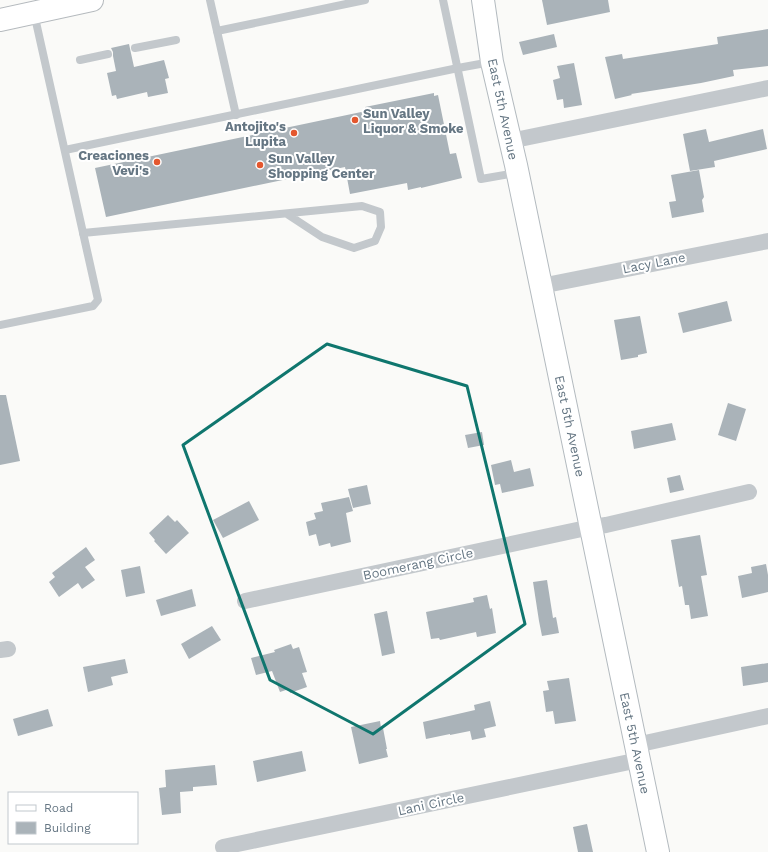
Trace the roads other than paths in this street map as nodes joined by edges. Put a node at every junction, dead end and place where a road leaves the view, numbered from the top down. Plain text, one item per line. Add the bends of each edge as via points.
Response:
1 (89, 0) edge
2 (210, 0) edge
3 (321, 0) edge
4 (365, 0) edge
5 (443, 0) edge
6 (483, 0) edge
7 (40, 9) junction
8 (323, 9) junction
9 (0, 20) edge
10 (217, 31) junction
11 (176, 40) dead end
12 (135, 48) dead end
13 (108, 54) dead end
14 (80, 60) dead end
15 (492, 62) junction
16 (458, 68) junction
17 (768, 88) edge
18 (236, 115) junction
19 (510, 142) junction
20 (64, 150) junction
21 (517, 173) junction
22 (287, 214) junction
23 (83, 233) junction
24 (768, 241) edge
25 (540, 286) junction
26 (0, 325) edge
27 (749, 492) dead end
28 (591, 527) junction
29 (245, 601) dead end
30 (768, 716) edge
31 (637, 753) junction
32 (223, 847) dead end
33 (658, 852) edge

1 - 7 street
2 - 10 lane
3 - 8 lane
4 - 8 lane
5 - 16 lane
6 - 15 street, East 5th Avenue
7 - 9 street
7 - 20 lane
8 - 10 lane
10 - 18 lane
11 - 12 lane
13 - 14 lane
15 - 16 lane
15 - 19 street, East 5th Avenue
16 - 18 lane
16 - 21 lane via 481,179
17 - 19 street
18 - 20 lane
19 - 21 street, East 5th Avenue
20 - 23 lane
21 - 25 street, East 5th Avenue
22 - 22 lane via 362,206 380,212 381,227 375,241 354,248 322,237
22 - 23 lane
23 - 26 lane via 98,300 93,306
24 - 25 street, Lacy Lane
25 - 28 street, East 5th Avenue
27 - 28 street, Boomerang Circle
28 - 29 street, Boomerang Circle
28 - 31 street, East 5th Avenue
30 - 31 street, Lani Circle
31 - 32 street, Lani Circle
31 - 33 street, East 5th Avenue

